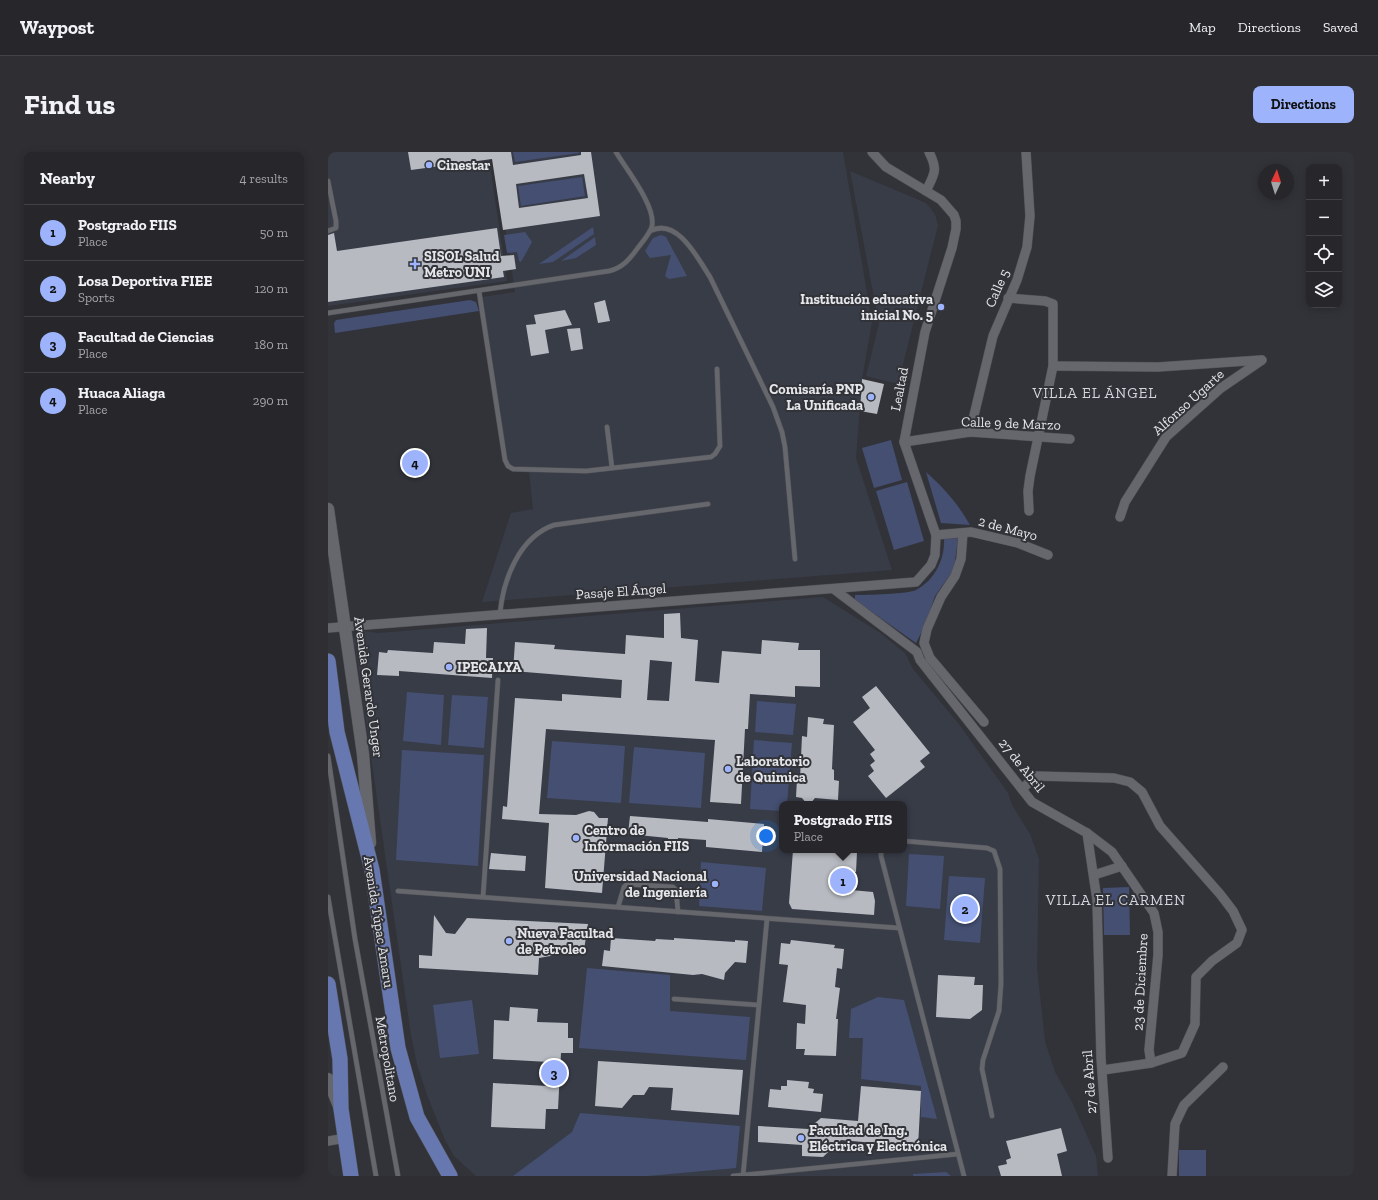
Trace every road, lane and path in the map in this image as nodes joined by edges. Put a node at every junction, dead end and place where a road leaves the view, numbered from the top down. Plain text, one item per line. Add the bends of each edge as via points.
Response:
1 (616, 152) edge
2 (872, 152) edge
3 (929, 152) edge
4 (1026, 152) edge
5 (328, 182) edge
6 (926, 191) junction
7 (650, 230) junction
8 (328, 231) edge
9 (479, 291) junction
10 (1008, 298) junction
11 (328, 313) edge
12 (1053, 366) junction
13 (717, 369) dead end
14 (607, 427) dead end
15 (970, 432) junction
16 (1039, 437) junction
17 (1070, 439) dead end
18 (904, 442) junction
19 (612, 468) junction
20 (708, 504) dead end
21 (328, 509) edge
22 (1029, 511) dead end
23 (1120, 517) dead end
24 (963, 533) junction
25 (936, 535) junction
26 (1048, 556) dead end
27 (795, 559) dead end
28 (916, 582) joint
29 (835, 590) junction
30 (500, 614) junction
31 (346, 626) junction
32 (328, 628) edge
33 (328, 662) edge
34 (498, 680) dead end
35 (984, 722) dead end
36 (328, 756) edge
37 (1022, 789) junction
38 (1087, 833) junction
39 (907, 841) edge
40 (881, 853) edge
41 (1122, 866) junction
42 (372, 870) junction
43 (1094, 875) junction
44 (398, 892) dead end
45 (483, 897) junction
46 (328, 898) edge
47 (618, 907) junction
48 (678, 912) junction
49 (767, 919) junction
50 (899, 928) junction
51 (328, 984) edge
52 (674, 999) dead end
53 (758, 1005) junction
54 (1150, 1063) junction
55 (1223, 1066) dead end
56 (1103, 1070) junction
57 (328, 1079) edge
58 (342, 1111) junction
59 (992, 1116) dead end
60 (346, 1138) junction
61 (328, 1141) edge
62 (958, 1154) junction
63 (1108, 1158) dead end
64 (351, 1176) edge
65 (376, 1176) edge
66 (398, 1176) edge
67 (450, 1176) edge
68 (733, 1176) edge
69 (743, 1176) edge
70 (964, 1176) edge
71 (1172, 1176) edge

1 - 7 lane via 648,205 652,219
2 - 6 street, Lealtad via 886,167
3 - 6 street via 935,164 935,173
4 - 10 street, Calle 5 via 1029,236 1021,269
5 - 8 lane via 336,221 336,228
6 - 18 street, Lealtad via 941,200 954,215 956,229 925,332
7 - 9 lane via 626,263 614,270
7 - 27 lane via 662,226 672,229 699,260 710,277 773,407 785,447
9 - 11 lane
9 - 19 lane via 508,466 519,470 586,471
10 - 12 street via 1053,304
10 - 15 street, Calle 5 via 993,336
12 - 16 street
12 - 23 street, Alfonso Ugarte via 1158,367 1262,360 1221,388 1166,437 1125,502
13 - 19 lane via 720,442 715,454
14 - 19 lane
15 - 16 street, Calle 9 de Marzo
15 - 18 street, Calle 9 de Marzo
16 - 17 street, Calle 9 de Marzo
16 - 22 street via 1030,476
18 - 25 street, Lealtad
20 - 30 lane via 554,525 540,531 524,547 513,568 504,591
21 - 31 street, Avenida Gerardo Unger
24 - 25 street, 2 de Mayo
24 - 26 street, 2 de Mayo via 971,532 1018,543
24 - 35 street via 962,559 955,576 940,597 924,643 930,658
25 - 28 street, Lealtad via 935,555 931,565
28 - 29 street, Pasaje El Ángel
29 - 30 street, Pasaje El Ángel
29 - 37 street, 27 de Abril via 916,652
30 - 31 street, Pasaje El Ángel
31 - 32 street, Pasaje El Ángel
31 - 42 street, Avenida Gerardo Unger via 363,754
33 - 42 main road, Avenida Túpac Amaru via 337,732
34 - 45 lane
36 - 66 lane, Metropolitano via 355,939
37 - 38 street, 27 de Abril via 1038,806
37 - 54 street via 1036,776 1114,778 1130,782 1142,792 1160,826 1199,868 1233,911 1242,930 1237,943 1196,977 1195,1024 1182,1053
38 - 41 street, 23 de Diciembre via 1112,852
38 - 43 street, 27 de Abril
39 - 59 lane via 987,848 994,851 997,857 1000,869 1001,984 999,1011 982,1069
40 - 50 lane
41 - 43 street
41 - 54 street, 23 de Diciembre via 1154,912 1158,932
42 - 67 main road, Avenida Túpac Amaru via 398,1048 417,1117
43 - 56 street, 27 de Abril via 1098,900 1100,1058
44 - 45 lane
45 - 47 lane
46 - 65 lane
47 - 48 lane
47 - 48 lane via 627,884 673,887 676,890
48 - 49 lane
49 - 50 lane
49 - 53 lane
50 - 62 lane
51 - 58 main road via 340,1059
52 - 53 lane
53 - 69 lane
54 - 56 street
55 - 71 street via 1184,1105 1175,1124
56 - 63 street, 27 de Abril via 1102,1095
57 - 58 street
58 - 60 main road
60 - 61 street
60 - 64 main road
62 - 69 lane
62 - 70 lane
68 - 69 lane

